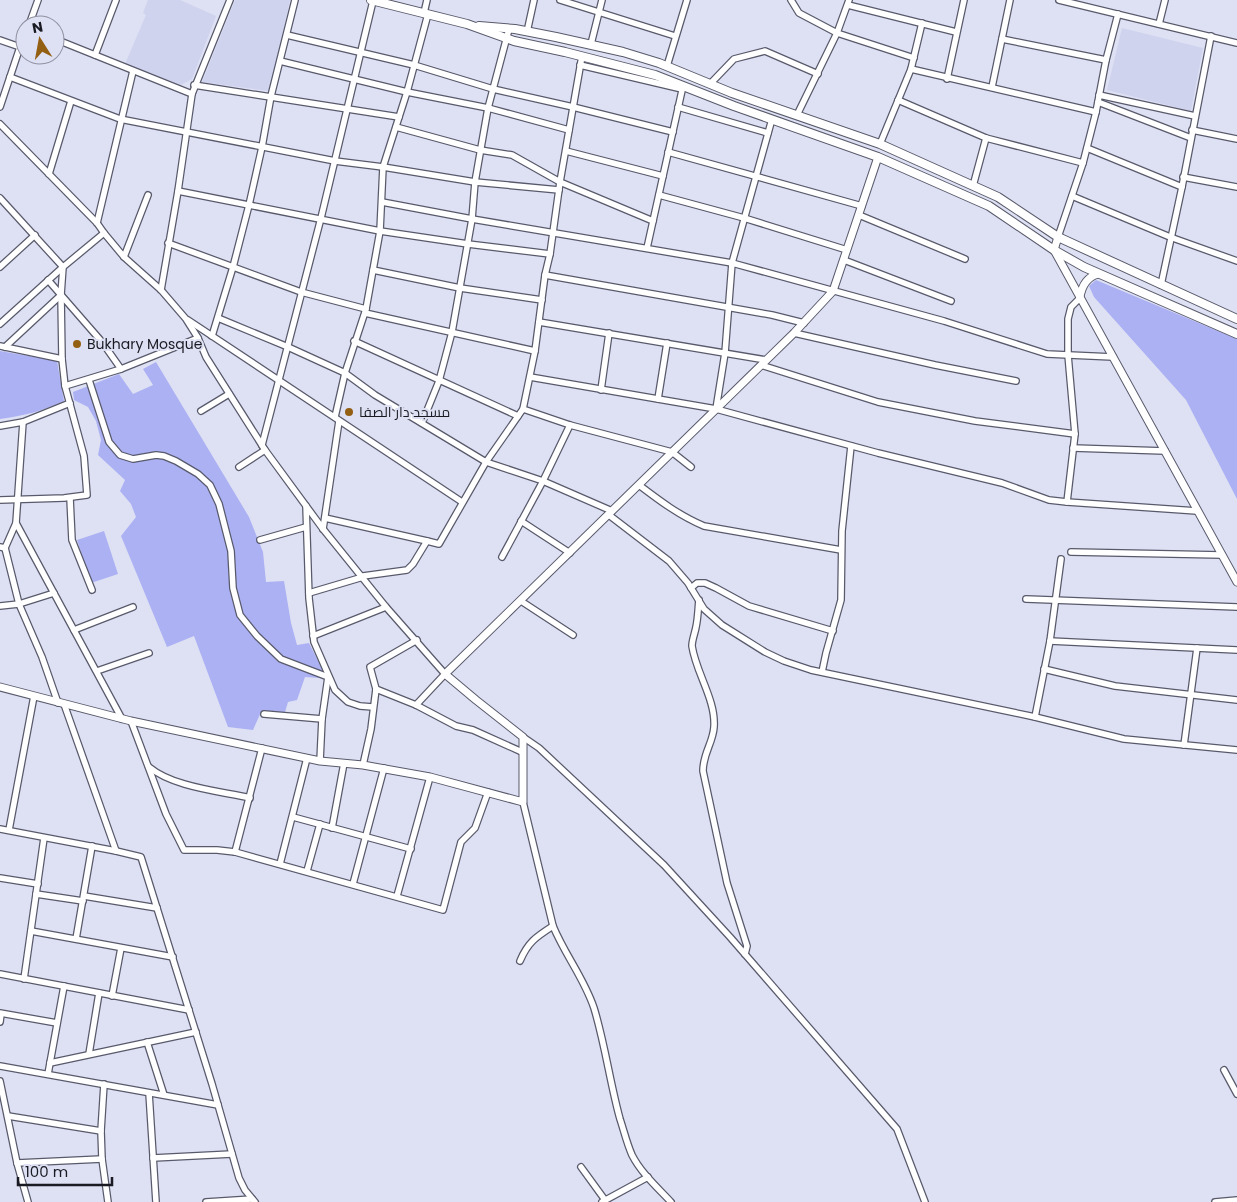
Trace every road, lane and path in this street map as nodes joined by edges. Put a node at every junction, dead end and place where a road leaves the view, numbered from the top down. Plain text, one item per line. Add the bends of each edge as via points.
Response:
1 (38, 0) edge
2 (116, 0) edge
3 (230, 0) edge
4 (295, 0) edge
5 (373, 0) edge
6 (427, 0) edge
7 (534, 0) edge
8 (560, 0) edge
9 (602, 0) edge
10 (791, 0) edge
11 (964, 0) edge
12 (1010, 0) edge
13 (1059, 0) edge
14 (1165, 0) edge
15 (685, 1) edge
16 (1067, 1) edge
17 (848, 3) edge
18 (599, 12) junction
19 (426, 14) junction
20 (1118, 14) junction
21 (33, 15) edge
22 (467, 24) junction
23 (922, 24) junction
24 (1159, 24) junction
25 (509, 29) junction
26 (527, 32) junction
27 (956, 32) junction
28 (837, 33) junction
29 (287, 35) junction
30 (675, 36) junction
31 (1211, 36) junction
32 (507, 39) junction
33 (1002, 39) junction
34 (0, 40) edge
35 (1237, 41) edge
36 (65, 43) edge
37 (591, 44) junction
38 (15, 45) edge
39 (361, 53) junction
40 (95, 55) junction
41 (582, 56) junction
42 (914, 58) junction
43 (1106, 60) junction
44 (280, 61) junction
45 (15, 62) edge
46 (414, 65) junction
47 (580, 66) junction
48 (667, 66) junction
49 (911, 69) junction
50 (133, 71) junction
51 (818, 74) junction
52 (10, 77) junction
53 (947, 79) junction
54 (353, 80) junction
55 (710, 84) junction
56 (194, 85) junction
57 (683, 87) junction
58 (992, 87) junction
59 (493, 89) junction
60 (407, 92) junction
61 (192, 94) junction
62 (1100, 95) junction
63 (271, 96) junction
64 (898, 100) junction
65 (71, 101) junction
66 (1098, 102) junction
67 (574, 106) junction
68 (0, 107) edge
69 (678, 107) junction
70 (488, 108) junction
71 (346, 109) junction
72 (1096, 112) junction
73 (797, 115) junction
74 (1195, 116) junction
75 (399, 117) junction
76 (120, 119) junction
77 (772, 119) junction
78 (809, 119) junction
79 (0, 124) edge
80 (396, 127) junction
81 (569, 130) junction
82 (805, 130) junction
83 (1192, 130) junction
84 (186, 132) junction
85 (673, 132) junction
86 (768, 133) junction
87 (986, 138) junction
88 (1191, 138) junction
89 (1237, 139) edge
90 (880, 144) junction
91 (262, 147) junction
92 (1087, 148) junction
93 (480, 150) junction
94 (566, 151) junction
95 (668, 152) junction
96 (878, 157) junction
97 (335, 161) junction
98 (1082, 164) junction
99 (383, 167) junction
100 (49, 174) junction
101 (663, 176) junction
102 (756, 176) junction
103 (1184, 177) junction
104 (475, 182) junction
105 (560, 182) junction
106 (973, 186) junction
107 (1182, 187) junction
108 (1237, 188) edge
109 (559, 190) junction
110 (178, 191) junction
111 (148, 195) dead end
112 (659, 195) junction
113 (1072, 196) junction
114 (0, 198) edge
115 (382, 202) junction
116 (250, 205) junction
117 (862, 206) junction
118 (859, 215) junction
119 (321, 218) junction
120 (744, 218) junction
121 (472, 219) junction
122 (653, 221) junction
123 (97, 223) junction
124 (380, 231) junction
125 (553, 232) junction
126 (104, 233) junction
127 (35, 235) junction
128 (1170, 236) junction
129 (1058, 238) junction
130 (168, 243) junction
131 (468, 244) junction
132 (647, 248) junction
133 (847, 250) junction
134 (1054, 250) junction
135 (550, 254) junction
136 (124, 257) junction
137 (965, 259) dead end
138 (844, 260) junction
139 (1237, 261) edge
140 (1, 262) edge
141 (732, 263) junction
142 (63, 267) junction
143 (233, 267) junction
144 (373, 270) junction
145 (1098, 274) junction
146 (545, 275) junction
147 (48, 280) junction
148 (1161, 284) junction
149 (460, 288) junction
150 (161, 290) junction
151 (833, 291) junction
152 (302, 292) junction
153 (62, 296) junction
154 (1080, 298) junction
155 (542, 300) junction
156 (951, 301) dead end
157 (728, 307) junction
158 (365, 311) junction
159 (218, 318) junction
160 (186, 319) junction
161 (1237, 319) edge
162 (540, 322) junction
163 (804, 323) junction
164 (0, 324) edge
165 (452, 332) junction
166 (609, 333) junction
167 (794, 333) junction
168 (1237, 334) edge
169 (212, 336) junction
170 (198, 338) junction
171 (354, 341) junction
172 (667, 343) junction
173 (2, 347) edge
174 (288, 347) junction
175 (535, 351) junction
176 (725, 353) junction
177 (1068, 355) junction
178 (1113, 357) junction
179 (62, 359) junction
180 (763, 362) junction
181 (122, 369) junction
182 (344, 373) junction
183 (530, 377) junction
184 (89, 380) junction
185 (439, 381) junction
186 (279, 382) junction
187 (1016, 382) dead end
188 (64, 386) junction
189 (601, 390) junction
190 (229, 394) junction
191 (658, 399) junction
192 (70, 403) junction
193 (523, 409) junction
194 (716, 409) junction
195 (201, 411) dead end
196 (518, 416) junction
197 (337, 419) junction
198 (23, 422) junction
199 (422, 423) junction
200 (570, 425) junction
201 (0, 426) edge
202 (1075, 434) junction
203 (851, 446) junction
204 (264, 448) junction
205 (1073, 448) junction
206 (1165, 451) junction
207 (672, 452) junction
208 (486, 462) junction
209 (239, 467) dead end
210 (691, 467) dead end
211 (543, 481) junction
212 (639, 484) junction
213 (70, 498) junction
214 (0, 500) edge
215 (17, 500) junction
216 (462, 502) junction
217 (1067, 502) junction
218 (306, 505) junction
219 (1197, 511) junction
220 (610, 513) junction
221 (325, 518) junction
222 (521, 521) junction
223 (16, 523) junction
224 (306, 527) junction
225 (323, 529) junction
226 (260, 540) dead end
227 (427, 541) junction
228 (2, 548) edge
229 (841, 550) junction
230 (1071, 552) dead end
231 (570, 553) junction
232 (1222, 555) junction
233 (502, 557) dead end
234 (1060, 559) dead end
235 (363, 576) junction
236 (1237, 582) edge
237 (691, 588) junction
238 (92, 590) dead end
239 (54, 593) junction
240 (309, 593) junction
241 (1026, 599) dead end
242 (699, 600) junction
243 (521, 601) junction
244 (1056, 601) junction
245 (19, 604) junction
246 (0, 606) edge
247 (1237, 606) edge
248 (133, 607) dead end
249 (386, 607) junction
250 (74, 630) junction
251 (833, 631) junction
252 (573, 635) dead end
253 (313, 636) junction
254 (417, 640) junction
255 (1050, 641) junction
256 (1197, 648) junction
257 (1237, 650) edge
258 (149, 653) dead end
259 (1044, 669) junction
260 (97, 672) junction
261 (822, 672) junction
262 (445, 674) junction
263 (328, 677) junction
264 (0, 688) edge
265 (376, 689) junction
266 (34, 696) junction
267 (1190, 696) junction
268 (1237, 700) edge
269 (61, 704) junction
270 (416, 705) junction
271 (373, 707) junction
272 (264, 714) dead end
273 (1035, 717) junction
274 (122, 719) junction
275 (322, 719) junction
276 (131, 722) junction
277 (523, 737) junction
278 (1184, 745) junction
279 (262, 748) junction
280 (1237, 750) edge
281 (522, 752) junction
282 (307, 758) junction
283 (320, 761) junction
284 (344, 763) junction
285 (363, 765) junction
286 (148, 766) junction
287 (384, 768) junction
288 (430, 777) junction
289 (488, 792) junction
290 (250, 798) junction
291 (523, 802) junction
292 (293, 817) junction
293 (320, 824) junction
294 (332, 828) junction
295 (0, 829) edge
296 (9, 830) junction
297 (366, 836) junction
298 (44, 838) junction
299 (92, 846) junction
300 (410, 849) junction
301 (116, 850) junction
302 (235, 852) junction
303 (280, 864) junction
304 (307, 872) junction
305 (0, 878) edge
306 (38, 884) junction
307 (353, 884) junction
308 (36, 894) junction
309 (397, 896) junction
310 (83, 898) junction
311 (157, 908) junction
312 (553, 926) junction
313 (31, 932) junction
314 (76, 939) junction
315 (121, 948) junction
316 (745, 954) junction
317 (172, 957) junction
318 (520, 962) dead end
319 (0, 974) edge
320 (24, 979) junction
321 (64, 986) junction
322 (99, 993) junction
323 (112, 996) junction
324 (189, 1010) junction
325 (0, 1014) edge
326 (0, 1022) edge
327 (57, 1023) junction
328 (196, 1032) junction
329 (147, 1042) junction
330 (89, 1054) junction
331 (50, 1062) junction
332 (0, 1066) edge
333 (1224, 1070) dead end
334 (48, 1074) junction
335 (0, 1081) edge
336 (104, 1084) junction
337 (149, 1093) junction
338 (1237, 1094) edge
339 (164, 1095) junction
340 (218, 1105) junction
341 (8, 1116) junction
342 (101, 1131) junction
343 (232, 1154) junction
344 (153, 1158) junction
345 (102, 1159) junction
346 (16, 1163) junction
347 (581, 1168) dead end
348 (648, 1177) junction
349 (254, 1200) edge
350 (1237, 1200) edge
351 (603, 1201) edge
352 (28, 1202) edge
353 (108, 1202) edge
354 (156, 1202) edge
355 (206, 1202) edge
356 (671, 1202) edge
357 (925, 1202) edge
358 (1215, 1202) edge

1 - 21 street
2 - 40 street
3 - 56 street
4 - 29 street
5 - 19 main road
5 - 39 street
6 - 19 street
7 - 26 street
8 - 18 street
9 - 18 street
10 - 28 street via 799,13
11 - 27 street
12 - 33 street
13 - 16 street
14 - 24 street
15 - 30 street
16 - 20 street
17 - 23 street
17 - 28 street
18 - 30 street
18 - 37 street
19 - 22 main road
19 - 46 street
20 - 24 street
20 - 43 street
22 - 25 main road
22 - 32 main road
23 - 27 street
23 - 42 street
24 - 31 street
25 - 26 main road
25 - 32 street
26 - 37 main road
27 - 53 street
28 - 42 street
28 - 51 street
29 - 39 street
29 - 44 street
30 - 48 street
31 - 35 street
31 - 74 street
32 - 41 main road
32 - 59 street
33 - 43 street
33 - 58 street
34 - 38 street
36 - 40 street
37 - 48 main road
39 - 46 street
39 - 54 street
40 - 50 street
41 - 47 street
41 - 57 main road via 655,75
42 - 49 street
43 - 62 street
44 - 54 street
44 - 63 street
45 - 52 street
46 - 59 street
46 - 60 street
47 - 57 street
47 - 67 street
48 - 55 main road
49 - 53 street
49 - 64 street
50 - 61 street
50 - 76 street
51 - 55 street via 765,52 734,59
51 - 73 street
52 - 65 street
52 - 68 street
53 - 58 street
54 - 60 street
54 - 71 street
55 - 73 main road
56 - 61 street
56 - 63 street
57 - 69 street
57 - 77 main road
58 - 72 street
59 - 67 street
59 - 70 street
60 - 70 street
60 - 75 street
61 - 84 street
62 - 66 street
62 - 74 street
63 - 71 street
63 - 91 street
64 - 87 street
64 - 90 street
65 - 76 street
65 - 100 street
66 - 72 street
66 - 88 street
67 - 81 street
67 - 85 street
69 - 85 street
69 - 86 street
70 - 81 street
70 - 93 street
71 - 75 street
71 - 97 street
72 - 92 street
73 - 78 main road
74 - 83 street
75 - 80 street
76 - 84 street
76 - 123 street
77 - 82 main road
77 - 86 street
78 - 82 main road
78 - 90 main road
79 - 100 street
80 - 93 street
80 - 99 street
81 - 94 street
82 - 96 main road
83 - 88 street
83 - 89 street
84 - 91 street
84 - 110 street
85 - 95 street
86 - 102 street
87 - 98 street
87 - 106 street
88 - 103 street
90 - 106 main road
91 - 97 street
91 - 116 street
92 - 98 street
92 - 107 street
93 - 104 street
93 - 105 street via 512,155
94 - 101 street
94 - 105 street
95 - 101 street
95 - 102 street
96 - 117 street
96 - 134 main road via 989,206
97 - 99 street
97 - 119 street
98 - 113 street
99 - 104 street
99 - 115 street
100 - 123 street
101 - 112 street
102 - 117 street
102 - 120 street
103 - 107 street
103 - 108 street
104 - 109 street
104 - 121 street
105 - 109 street
105 - 122 street
106 - 129 main road via 998,197
107 - 128 street
109 - 125 street
110 - 116 street
110 - 130 street
111 - 136 street
112 - 120 street
112 - 122 street
113 - 128 street
113 - 129 street
114 - 127 street
115 - 121 street
115 - 124 street
116 - 119 street
116 - 143 street
117 - 118 street
118 - 133 street
118 - 137 street
119 - 124 street
119 - 152 street
120 - 133 street
120 - 141 street
121 - 125 street
121 - 131 street
122 - 132 street
123 - 126 street
124 - 131 street
124 - 144 street
125 - 132 street
125 - 135 street
126 - 136 street
126 - 142 street
127 - 140 street
127 - 142 street
128 - 139 street
128 - 148 street
129 - 134 street
129 - 148 main road
130 - 143 street
130 - 150 street
131 - 135 street
131 - 149 street
132 - 141 street
133 - 138 street
134 - 145 main road
134 - 154 street
135 - 146 street
136 - 150 street
138 - 151 street
138 - 156 street
141 - 151 street
141 - 157 street
142 - 147 street
142 - 153 street
143 - 152 street
143 - 159 street
144 - 149 street
144 - 158 street
145 - 154 street via 1087,280
145 - 168 main road
146 - 155 street
146 - 157 street
147 - 153 street
147 - 164 street
148 - 161 main road
149 - 155 street
149 - 165 street
150 - 160 street
151 - 163 street
151 - 177 street via 944,321 1047,354
152 - 158 street
152 - 174 street
153 - 173 street
153 - 179 street
153 - 181 street
154 - 177 street via 1070,307
154 - 178 street
155 - 162 street
157 - 163 street
157 - 176 street
158 - 165 street
158 - 171 street
159 - 169 street
159 - 174 street
160 - 169 street
160 - 170 street
162 - 166 street
162 - 175 street
163 - 167 street
165 - 175 street
165 - 185 street
166 - 172 street
166 - 189 street
167 - 180 street
167 - 187 street
169 - 186 street
170 - 181 street
170 - 190 street
171 - 182 street
171 - 185 street
172 - 176 street
172 - 191 street
173 - 179 street
174 - 182 street
174 - 186 street
175 - 183 street
176 - 180 street
176 - 194 street
177 - 178 street
177 - 202 street
178 - 206 street
179 - 188 street
180 - 194 street
180 - 202 street via 878,402 975,421
181 - 184 street
182 - 197 street
182 - 199 street
183 - 189 street
183 - 193 street
184 - 188 street
184 - 263 street via 109,442 120,455 132,459 164,456 198,474 210,485 219,504 231,551 233,588 240,615 281,659
185 - 196 street
185 - 199 street
186 - 197 street
186 - 204 street
188 - 192 street
189 - 191 street
190 - 195 street
190 - 204 street
191 - 194 street
192 - 198 street
192 - 213 street via 84,456 87,495
193 - 196 street
193 - 200 street
194 - 203 street
194 - 207 street
196 - 208 street
197 - 216 street
197 - 221 street
198 - 201 street
198 - 215 street
199 - 208 street
200 - 207 street
200 - 211 street
202 - 205 street
203 - 217 street
203 - 229 street
204 - 209 street
204 - 218 street
205 - 206 street
205 - 217 street
206 - 219 street
207 - 210 street
207 - 212 street
208 - 211 street
208 - 216 street
211 - 220 street
211 - 222 street
212 - 220 street
212 - 229 street via 669,508 704,526
213 - 215 street
213 - 238 street via 72,540
214 - 215 street
215 - 223 street
216 - 227 street via 439,544
217 - 219 street
218 - 224 street
218 - 225 street
219 - 232 street
220 - 231 street
220 - 237 street via 669,561
221 - 225 street
221 - 227 street
222 - 231 street
222 - 233 street
223 - 228 street
223 - 239 street
224 - 226 street
224 - 240 street
225 - 235 street
227 - 235 street via 407,570
228 - 245 street
229 - 251 street via 841,600
230 - 232 street
231 - 243 street
232 - 236 street
234 - 244 street
235 - 240 street
235 - 249 street
237 - 242 street
237 - 251 street via 697,583 705,583 749,606
239 - 245 street
239 - 250 street
240 - 253 street
241 - 244 street
242 - 261 street via 716,621 757,648 784,661
242 - 316 street via 692,644 713,712 714,727 703,771 727,883 747,946
243 - 252 street
243 - 262 street
244 - 247 street
244 - 255 street
245 - 246 street
245 - 269 street
248 - 250 street
249 - 253 street
249 - 254 street
250 - 260 street
251 - 261 street
253 - 263 street
254 - 262 street
254 - 265 street via 370,667
255 - 256 street
255 - 259 street
256 - 257 street
256 - 267 street
258 - 260 street
259 - 267 street via 1115,686
259 - 273 street
260 - 274 street
261 - 273 street
262 - 270 street
262 - 277 street
263 - 271 street via 335,690 348,702
263 - 275 street
264 - 266 street
265 - 270 street
265 - 271 street
266 - 269 street
266 - 296 street
267 - 268 street
267 - 278 street
269 - 274 street
269 - 301 street
270 - 281 street via 456,726
271 - 285 street
272 - 275 street
273 - 278 street via 1124,739
274 - 276 street
275 - 283 street
276 - 279 street
276 - 286 street
277 - 281 street
277 - 316 street via 539,748 664,865
278 - 280 street
279 - 282 street
279 - 290 street
281 - 291 street
282 - 283 street
282 - 292 street
283 - 284 street
284 - 285 street
284 - 294 street
285 - 287 street
286 - 290 street via 160,776 176,782
286 - 302 street via 184,850
287 - 288 street
287 - 297 street
288 - 289 street
288 - 300 street
289 - 291 street
289 - 309 street via 476,828 461,842 443,910
290 - 302 street
291 - 312 street
292 - 293 street
292 - 303 street
293 - 294 street
293 - 304 street
294 - 297 street
295 - 296 street
296 - 298 street
297 - 300 street
297 - 307 street
298 - 299 street
298 - 306 street
299 - 301 street
299 - 310 street
300 - 309 street
301 - 311 street via 141,857
302 - 303 street
303 - 304 street
304 - 307 street
305 - 306 street
306 - 308 street
307 - 309 street
308 - 310 street
308 - 313 street
310 - 311 street
310 - 314 street
311 - 317 street
312 - 318 street via 532,941
312 - 348 street via 594,1009 627,1142
313 - 314 street
313 - 320 street
314 - 315 street
315 - 317 street
315 - 323 street
316 - 357 street via 897,1129
317 - 324 street
319 - 320 street
320 - 321 street
321 - 322 street
321 - 327 street
322 - 323 street
322 - 330 street
323 - 324 street
324 - 328 street
325 - 326 street
325 - 327 street
327 - 331 street
328 - 329 street
328 - 340 street
329 - 330 street
329 - 339 street
330 - 331 street
331 - 334 street
332 - 334 street
333 - 338 street
334 - 336 street
335 - 341 street
336 - 337 street
336 - 342 street
337 - 339 street
337 - 344 street
339 - 340 street
340 - 343 street
341 - 342 street
341 - 346 street
342 - 345 street
343 - 344 street
343 - 349 street via 241,1183
344 - 354 street
345 - 346 street
345 - 353 street
346 - 352 street
347 - 351 street
348 - 351 street
348 - 356 street
349 - 355 street
350 - 358 street

